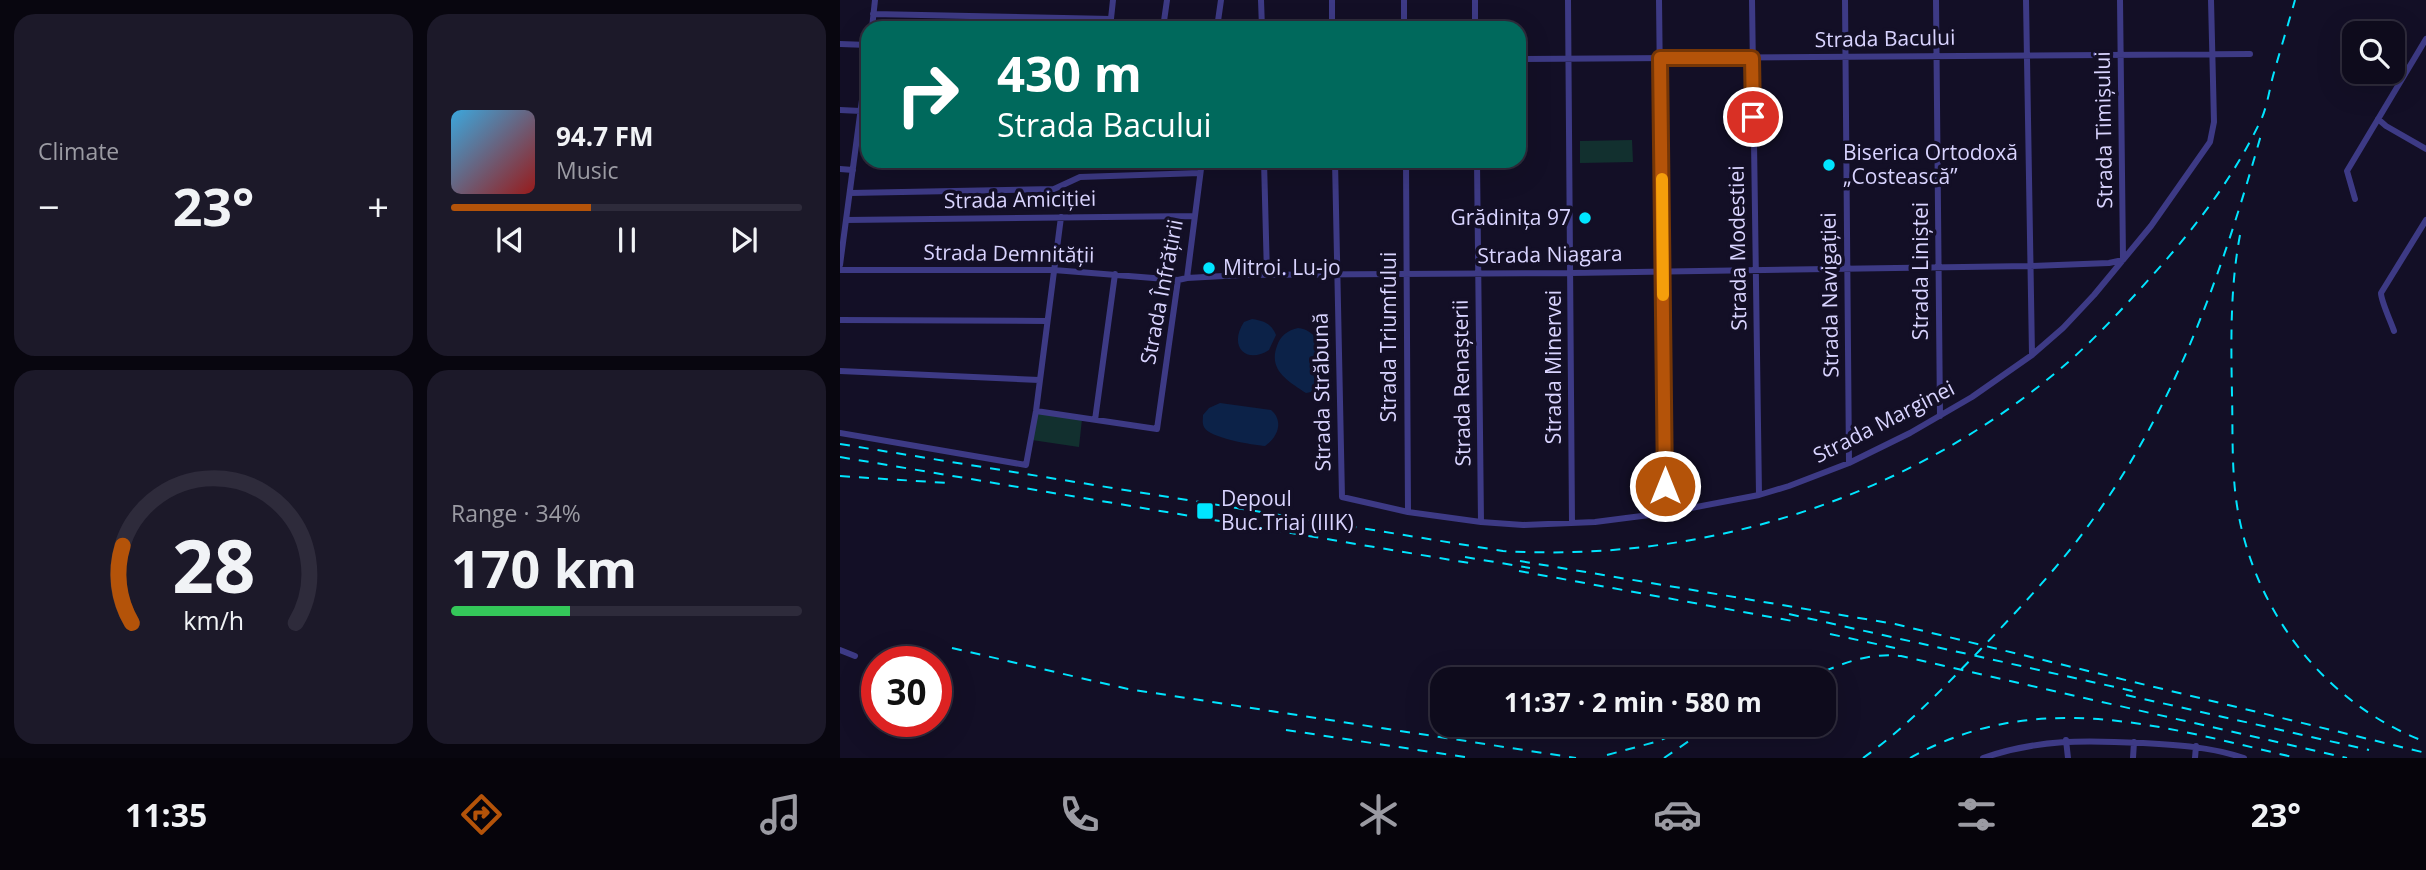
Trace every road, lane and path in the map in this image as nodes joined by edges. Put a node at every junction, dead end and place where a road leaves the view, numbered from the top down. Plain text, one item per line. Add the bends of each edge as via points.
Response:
1 (875, 0) edge
2 (1113, 0) edge
3 (1167, 0) edge
4 (1221, 0) edge
5 (1261, 0) edge
6 (1332, 0) edge
7 (1404, 0) edge
8 (1475, 0) edge
9 (1568, 0) edge
10 (1659, 0) edge
11 (1752, 0) edge
12 (1845, 0) edge
13 (1936, 0) edge
14 (2026, 0) edge
15 (2120, 0) edge
16 (2211, 0) edge
17 (873, 14) junction
18 (1111, 19) joint
19 (872, 21) edge
20 (1164, 21) edge
21 (1218, 21) edge
22 (1262, 21) edge
23 (1332, 21) edge
24 (1404, 21) edge
25 (1475, 21) edge
26 (2426, 39) edge
27 (840, 44) edge
28 (861, 45) edge
29 (2212, 54) junction
30 (2250, 54) dead end
31 (2027, 55) junction
32 (2120, 55) junction
33 (1937, 56) junction
34 (1846, 57) junction
35 (1660, 58) junction
36 (1752, 58) junction
37 (1569, 59) junction
38 (1526, 60) edge
39 (840, 110) edge
40 (861, 111) joint
41 (2378, 119) junction
42 (857, 139) junction
43 (861, 139) edge
44 (2426, 149) edge
45 (1201, 168) edge
46 (1264, 168) edge
47 (1335, 168) edge
48 (1406, 168) edge
49 (1477, 168) edge
50 (840, 169) edge
51 (853, 170) junction
52 (1200, 173) junction
53 (850, 193) junction
54 (2355, 199) dead end
55 (1194, 216) junction
56 (1061, 217) junction
57 (2426, 220) edge
58 (844, 224) edge
59 (2123, 260) junction
60 (840, 266) edge
61 (2030, 266) junction
62 (1939, 267) junction
63 (1848, 268) junction
64 (1054, 270) junction
65 (1756, 270) junction
66 (1663, 271) junction
67 (1571, 273) junction
68 (1115, 274) junction
69 (1407, 274) junction
70 (1478, 274) junction
71 (1267, 275) junction
72 (1337, 275) junction
73 (1187, 278) junction
74 (1178, 279) junction
75 (840, 320) edge
76 (1047, 321) junction
77 (2394, 331) dead end
78 (2032, 355) junction
79 (840, 371) edge
80 (1039, 380) junction
81 (1036, 411) junction
82 (1940, 416) junction
83 (1095, 420) junction
84 (840, 433) edge
85 (1849, 463) junction
86 (1759, 495) junction
87 (1342, 497) joint
88 (1408, 512) junction
89 (1665, 513) junction
90 (1481, 522) junction
91 (1573, 523) junction
92 (840, 650) edge
93 (855, 656) dead end
94 (2066, 740) junction
95 (2134, 742) junction
96 (2196, 746) junction
97 (1983, 758) edge
98 (2068, 758) edge
99 (2133, 758) edge
100 (2195, 758) edge
101 (2244, 758) edge

1 - 17 street
2 - 18 street
3 - 20 street
4 - 21 street
5 - 22 street
6 - 23 street
7 - 24 street
8 - 25 street
9 - 37 street, Strada Minervei
10 - 35 street
11 - 36 street, Strada Modestiei
12 - 34 street, Strada Navigației
13 - 33 street, Strada Liniștei
14 - 31 street
15 - 32 street, Strada Timișului
16 - 29 street
17 - 18 street
17 - 19 street
26 - 41 street
27 - 28 street
29 - 30 street, Strada Bacului
29 - 32 street, Strada Bacului
29 - 59 street, Strada Marginei via 2214,122 2210,142
31 - 32 street, Strada Bacului
31 - 33 street, Strada Bacului
31 - 61 street
32 - 59 street, Strada Timișului
33 - 34 street, Strada Bacului
33 - 62 street, Strada Liniștei
34 - 36 street, Strada Bacului
34 - 63 street, Strada Navigației
35 - 36 street, Strada Bacului
35 - 37 street, Strada Bacului
35 - 66 street
36 - 65 street, Strada Modestiei
37 - 38 street, Strada Bacului
37 - 67 street, Strada Minervei
39 - 40 street
40 - 42 street
41 - 44 street
41 - 54 street via 2347,171
42 - 43 street
42 - 51 street
45 - 52 street, Strada Înfrățirii
46 - 71 street
47 - 72 street, Strada Străbună
48 - 69 street, Strada Triumfului
49 - 70 street, Strada Renașterii
50 - 51 street
51 - 53 street
52 - 53 street via 1080,177 1054,189
52 - 55 street, Strada Înfrățirii
53 - 58 street
55 - 56 street, Strada Amiciției
55 - 73 street, Strada Înfrățirii
56 - 58 street, Strada Amiciției
56 - 64 street
57 - 77 street via 2381,293
58 - 60 street
59 - 61 street, Strada Niagara
59 - 78 street, Strada Marginei via 2087,303
60 - 64 street, Strada Demnității
61 - 62 street, Strada Niagara
61 - 78 street
62 - 63 street, Strada Niagara
62 - 82 street, Strada Liniștei
63 - 65 street, Strada Niagara
63 - 85 street, Strada Navigației
64 - 68 street, Strada Demnității
64 - 76 street
65 - 66 street, Strada Niagara
65 - 86 street, Strada Modestiei
66 - 67 street, Strada Niagara
66 - 89 street
67 - 70 street, Strada Niagara
67 - 91 street, Strada Minervei
68 - 74 street, Strada Demnității
68 - 83 street
69 - 70 street, Strada Niagara
69 - 72 street, Strada Niagara
69 - 88 street, Strada Triumfului
70 - 90 street, Strada Renașterii
71 - 72 street, Strada Niagara
71 - 73 street, Strada Niagara
72 - 87 street, Strada Străbună
73 - 74 street, Strada Înfrățirii
74 - 83 street, Strada Înfrățirii via 1157,429
75 - 76 street
76 - 80 street
78 - 82 street, Strada Marginei
79 - 80 street
80 - 81 street
81 - 83 street
81 - 84 street via 1026,465
82 - 85 street, Strada Marginei
85 - 86 street, Strada Marginei
86 - 89 street, Strada Marginei
87 - 88 street, Strada Marginei
88 - 90 street, Strada Marginei
89 - 91 street, Strada Marginei
90 - 91 street, Strada Marginei
92 - 93 street
94 - 95 street
94 - 97 street
94 - 98 street
95 - 96 street
95 - 99 street
96 - 100 street
96 - 101 street

